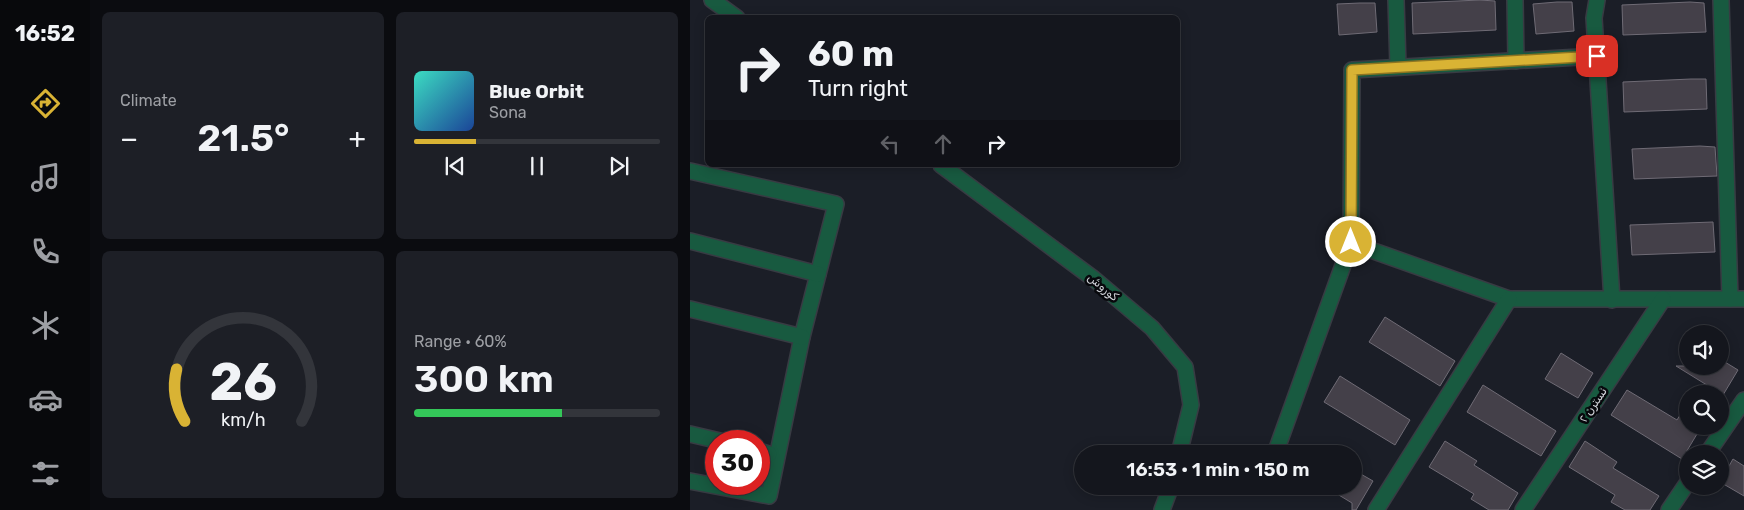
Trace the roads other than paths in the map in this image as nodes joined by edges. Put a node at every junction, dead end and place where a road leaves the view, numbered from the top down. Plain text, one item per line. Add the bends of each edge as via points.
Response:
1 (712, 0) edge
2 (1396, 0) edge
3 (1515, 0) edge
4 (1597, 0) edge
5 (1721, 0) edge
6 (733, 15) edge
7 (1597, 56) junction
8 (1516, 61) junction
9 (1398, 67) junction
10 (944, 167) edge
11 (690, 171) edge
12 (690, 241) edge
13 (1351, 242) junction
14 (818, 274) junction
15 (1509, 299) junction
16 (1737, 299) edge
17 (1612, 300) junction
18 (1663, 300) junction
19 (690, 310) edge
20 (802, 337) junction
21 (1744, 400) edge
22 (690, 434) edge
23 (705, 438) edge
24 (1181, 445) edge
25 (1278, 445) edge
26 (1713, 445) edge
27 (690, 480) edge
28 (1168, 495) edge
29 (1679, 495) edge
30 (1162, 510) edge
31 (1376, 510) edge
32 (1523, 510) edge
33 (1669, 510) edge

1 - 6 street
2 - 9 street
3 - 8 street
4 - 7 street via 1594,18
5 - 16 street
7 - 8 street
7 - 17 street
8 - 9 street
9 - 13 street via 1352,70
10 - 24 street, کوروش via 1094,279 1152,328 1185,367 1191,405
11 - 14 street via 836,204
12 - 14 street
13 - 15 street
13 - 25 street
14 - 20 street
15 - 17 street
15 - 31 street
16 - 18 street
17 - 18 street
18 - 32 street, نسترن ۲
19 - 20 street
20 - 27 street via 769,496
21 - 26 street
22 - 23 street
28 - 30 street
29 - 33 street

